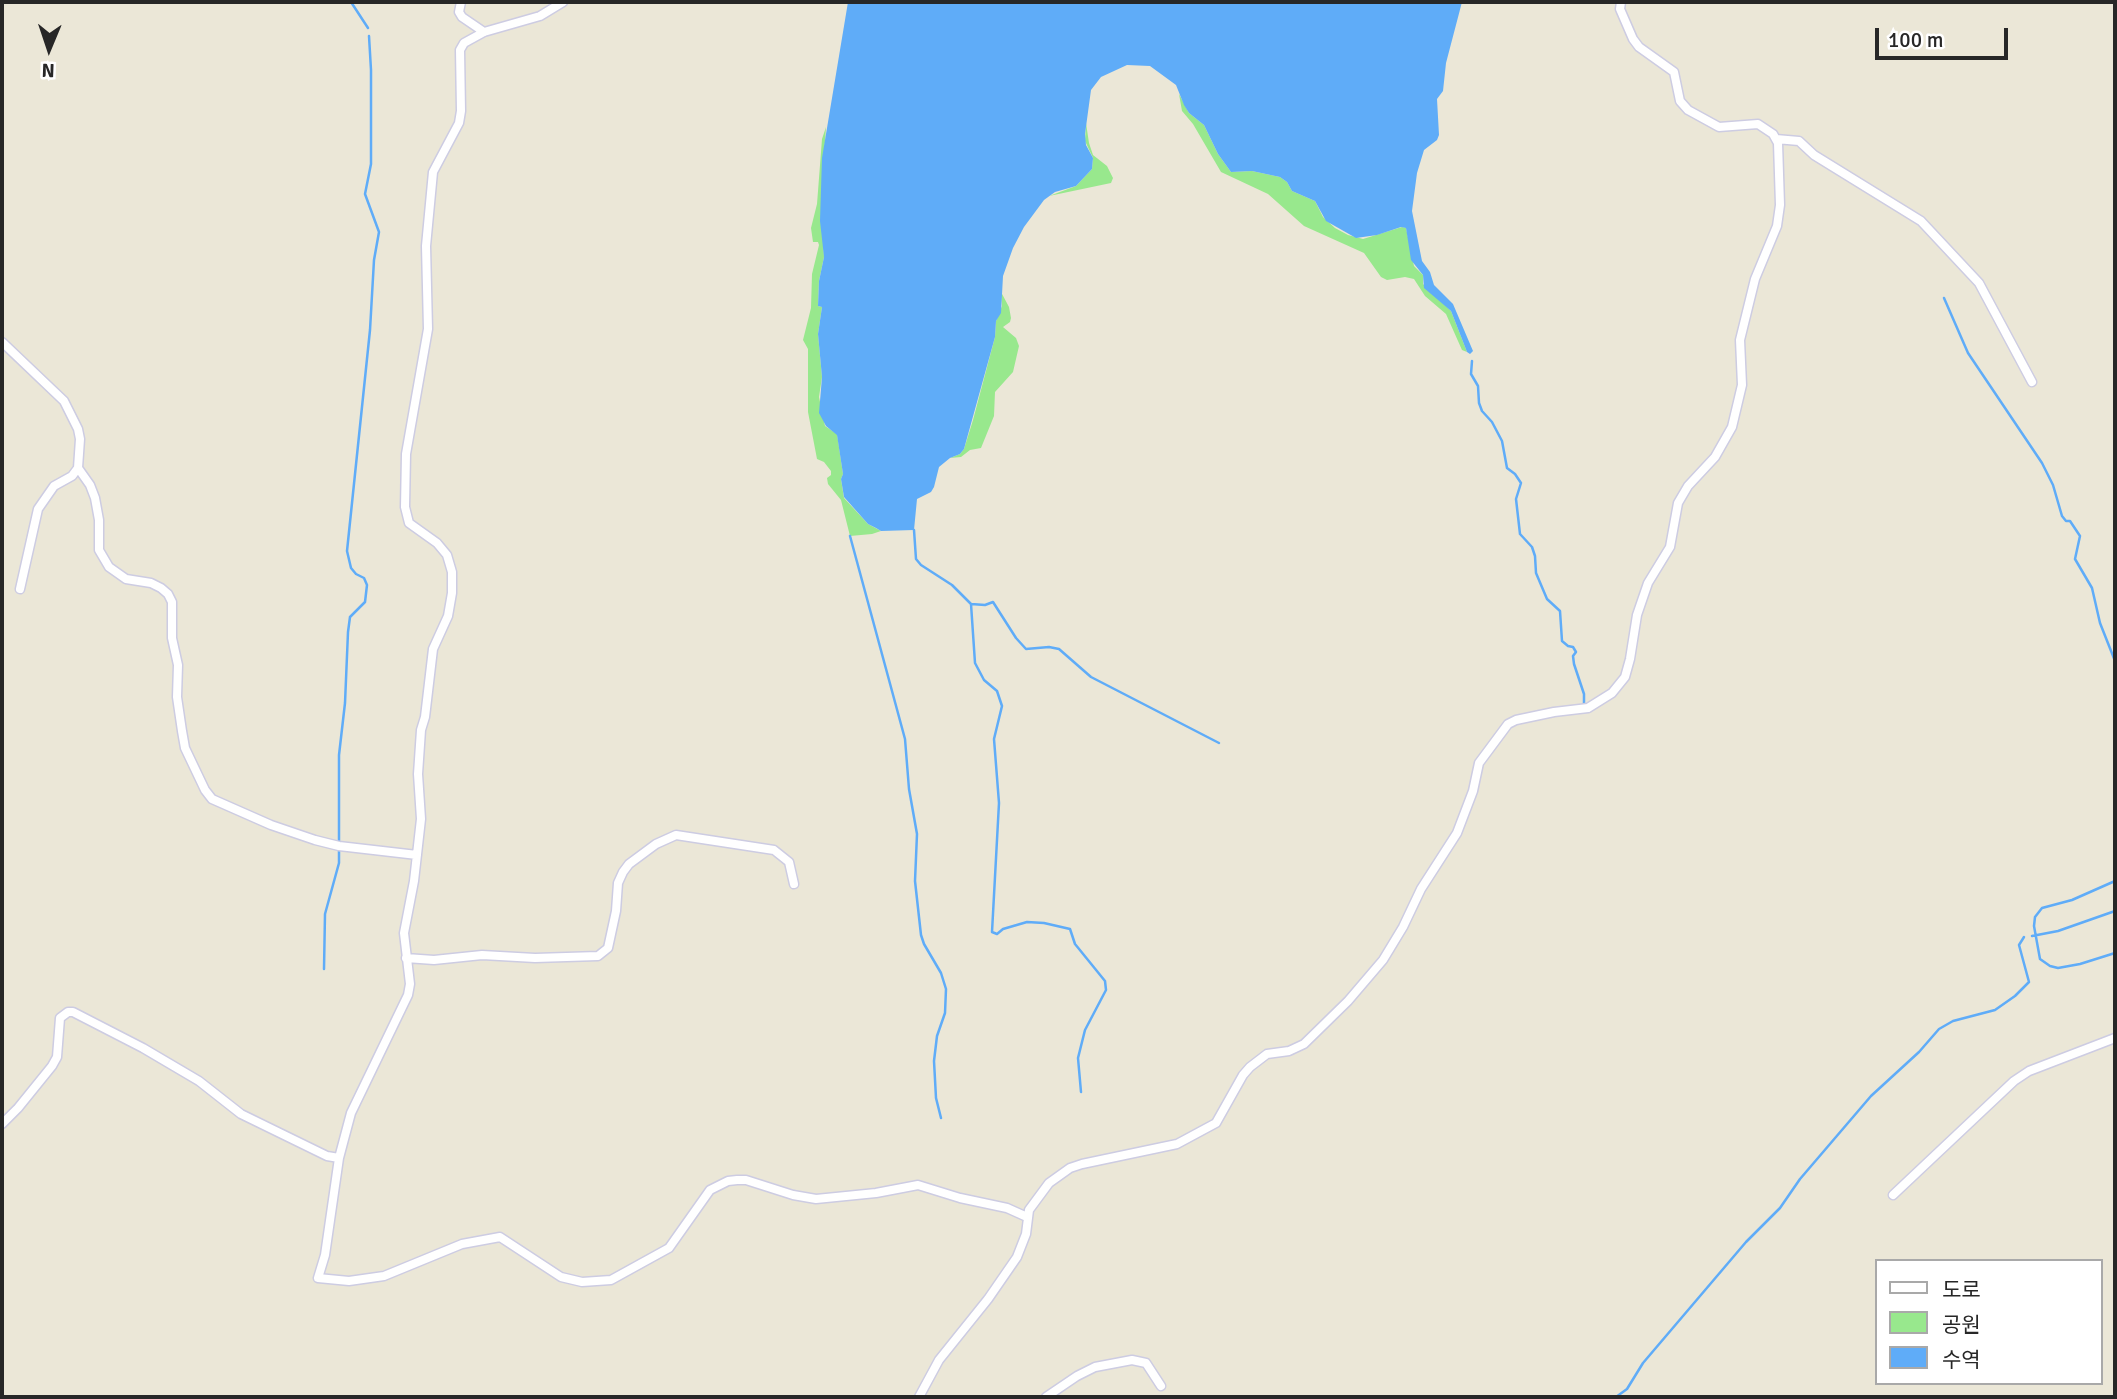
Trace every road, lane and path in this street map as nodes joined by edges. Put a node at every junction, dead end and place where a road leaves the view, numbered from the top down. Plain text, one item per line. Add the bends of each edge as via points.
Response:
1 (461, 2) edge
2 (563, 2) edge
3 (1621, 2) edge
4 (484, 32) junction
5 (1776, 139) junction
6 (2, 342) edge
7 (2032, 382) dead end
8 (78, 468) junction
9 (20, 589) dead end
10 (417, 855) junction
11 (794, 884) dead end
12 (406, 958) junction
13 (2115, 1038) edge
14 (2, 1124) edge
15 (339, 1158) junction
16 (1893, 1195) dead end
17 (1027, 1217) junction
18 (1161, 1386) dead end
19 (919, 1397) edge
20 (1046, 1397) edge

1 - 4 street via 462,17
2 - 4 street via 540,16
3 - 5 street via 1620,9 1639,47 1674,72 1684,106 1719,127 1758,124
4 - 10 street via 460,50 459,122 433,172 426,246 428,329 406,454 407,516 447,555 452,582 448,616 433,649 421,730
5 - 7 street via 1798,141 1921,221 1979,283
5 - 17 street via 1779,215 1755,279 1740,340 1742,385 1732,427 1715,457 1678,503 1673,541 1643,594 1620,685 1581,710 1508,724 1479,763 1457,833 1390,949 1348,1001 1304,1044 1267,1054 1250,1067 1208,1129 1177,1144 1070,1168 1049,1182
6 - 8 street via 64,401 78,429
8 - 9 street via 42,501
8 - 10 street via 90,485 99,520 99,550 109,567 126,579 161,588 172,602 181,730 212,799 315,840
10 - 12 street via 404,933
11 - 12 street via 789,862 774,850 676,835 656,844 623,872 608,948 598,956
12 - 15 street via 408,995 351,1113
13 - 16 street via 2014,1081
14 - 15 street via 52,1066 60,1018 73,1012 198,1081 241,1114
15 - 17 street via 318,1278 332,1281 384,1276 462,1244 500,1237 561,1277 582,1282 611,1280 669,1248 710,1190 737,1180 816,1199 918,1185
17 - 19 street via 1017,1257 939,1360
18 - 20 street via 1146,1363 1132,1360 1095,1367

